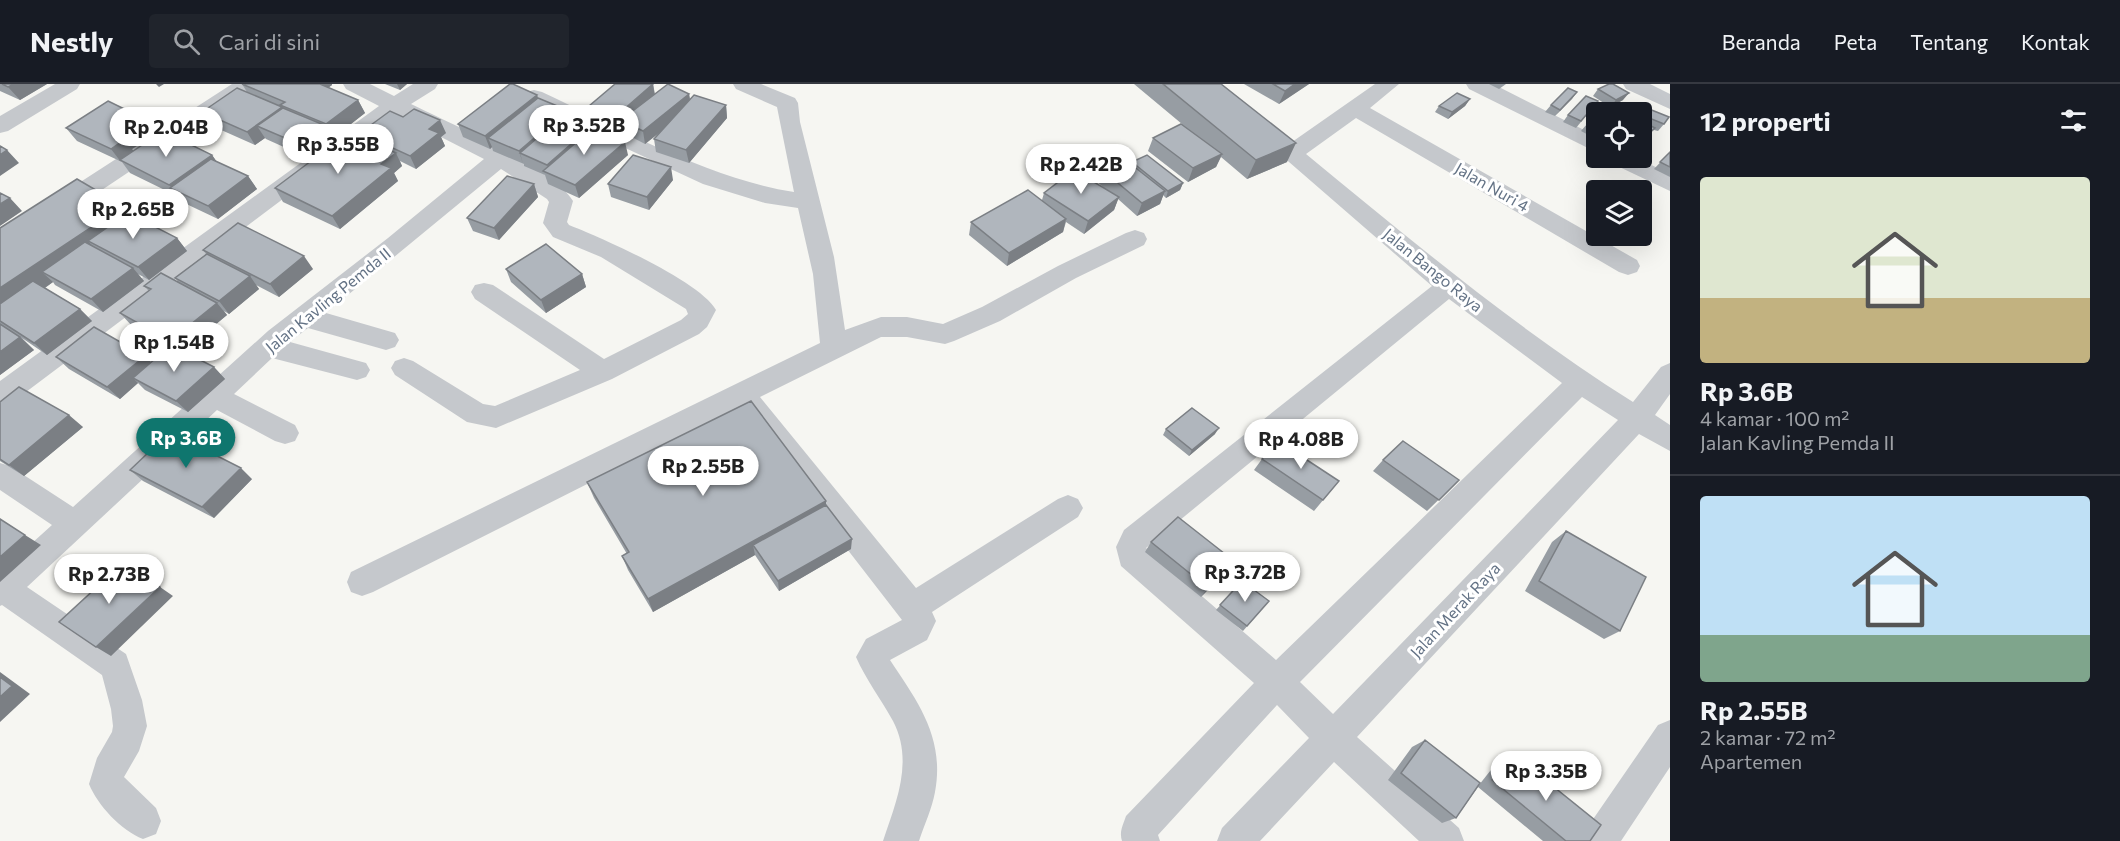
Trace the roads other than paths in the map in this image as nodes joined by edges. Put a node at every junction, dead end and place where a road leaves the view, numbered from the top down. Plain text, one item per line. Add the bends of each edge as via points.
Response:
1 (70, 84) edge
2 (246, 84) edge
3 (353, 84) edge
4 (428, 84) edge
5 (743, 84) edge
6 (1209, 84) edge
7 (1389, 84) edge
8 (1476, 84) edge
9 (1633, 84) edge
10 (513, 94) edge
11 (1670, 102) edge
12 (396, 104) junction
13 (1355, 108) junction
14 (0, 126) edge
15 (1586, 141) edge
16 (1292, 153) junction
17 (500, 158) junction
18 (1639, 168) edge
19 (1670, 183) edge
20 (808, 202) junction
21 (1135, 238) dead end
22 (0, 246) edge
23 (1629, 266) dead end
24 (1449, 286) junction
25 (484, 292) dead end
26 (304, 317) junction
27 (386, 340) dead end
28 (268, 347) junction
29 (833, 348) junction
30 (404, 368) dead end
31 (357, 370) dead end
32 (603, 372) junction
33 (1670, 374) edge
34 (1580, 382) junction
35 (743, 395) junction
36 (0, 396) edge
37 (214, 396) junction
38 (1637, 418) junction
39 (285, 433) dead end
40 (1670, 439) edge
41 (0, 475) edge
42 (1068, 508) dead end
43 (75, 524) junction
44 (362, 582) dead end
45 (2, 591) edge
46 (913, 607) junction
47 (1284, 689) junction
48 (1326, 731) junction
49 (1670, 737) edge
50 (143, 821) dead end
51 (901, 841) edge
52 (1142, 841) edge
53 (1235, 841) edge
54 (1446, 841) edge
55 (1600, 841) edge

1 - 14 street
2 - 22 street
3 - 12 street
4 - 12 street
5 - 20 street via 787,104
6 - 16 street, Jalan Bango Raya
7 - 13 street
8 - 15 street
9 - 11 street
10 - 20 street via 528,94 711,179 765,195
12 - 17 street via 466,130
12 - 36 street
13 - 16 street
13 - 23 street, Jalan Nuri 4
16 - 24 street, Jalan Bango Raya
17 - 26 street, Jalan Kavling Pemda II
17 - 32 street via 560,197 555,223 561,231 610,251 703,310 690,327
18 - 19 street
20 - 29 street via 829,286
21 - 29 street via 945,334 881,327
24 - 34 street, Jalan Bango Raya
24 - 47 street via 1135,539 1131,547 1132,556
25 - 32 street
26 - 27 street
26 - 28 street, Jalan Kavling Pemda II
28 - 31 street
28 - 37 street, Jalan Kavling Pemda II
29 - 35 street
30 - 32 street via 477,414 491,417
33 - 38 street, Jalan Merak Raya
34 - 38 street, Jalan Bango Raya
34 - 47 street
35 - 44 street
35 - 46 street
37 - 39 street
37 - 43 street, Jalan Kavling Pemda II
38 - 40 street, Jalan Bango Raya
38 - 48 street, Jalan Merak Raya
41 - 43 street
42 - 46 street
43 - 45 street, Jalan Kavling Pemda II
45 - 50 street via 115,665 131,725 106,784
46 - 51 street via 920,621 916,629 877,650 872,657 905,709 918,747 916,800
47 - 48 street
47 - 52 street via 1139,829
48 - 53 street, Jalan Merak Raya
48 - 54 street
49 - 55 street

